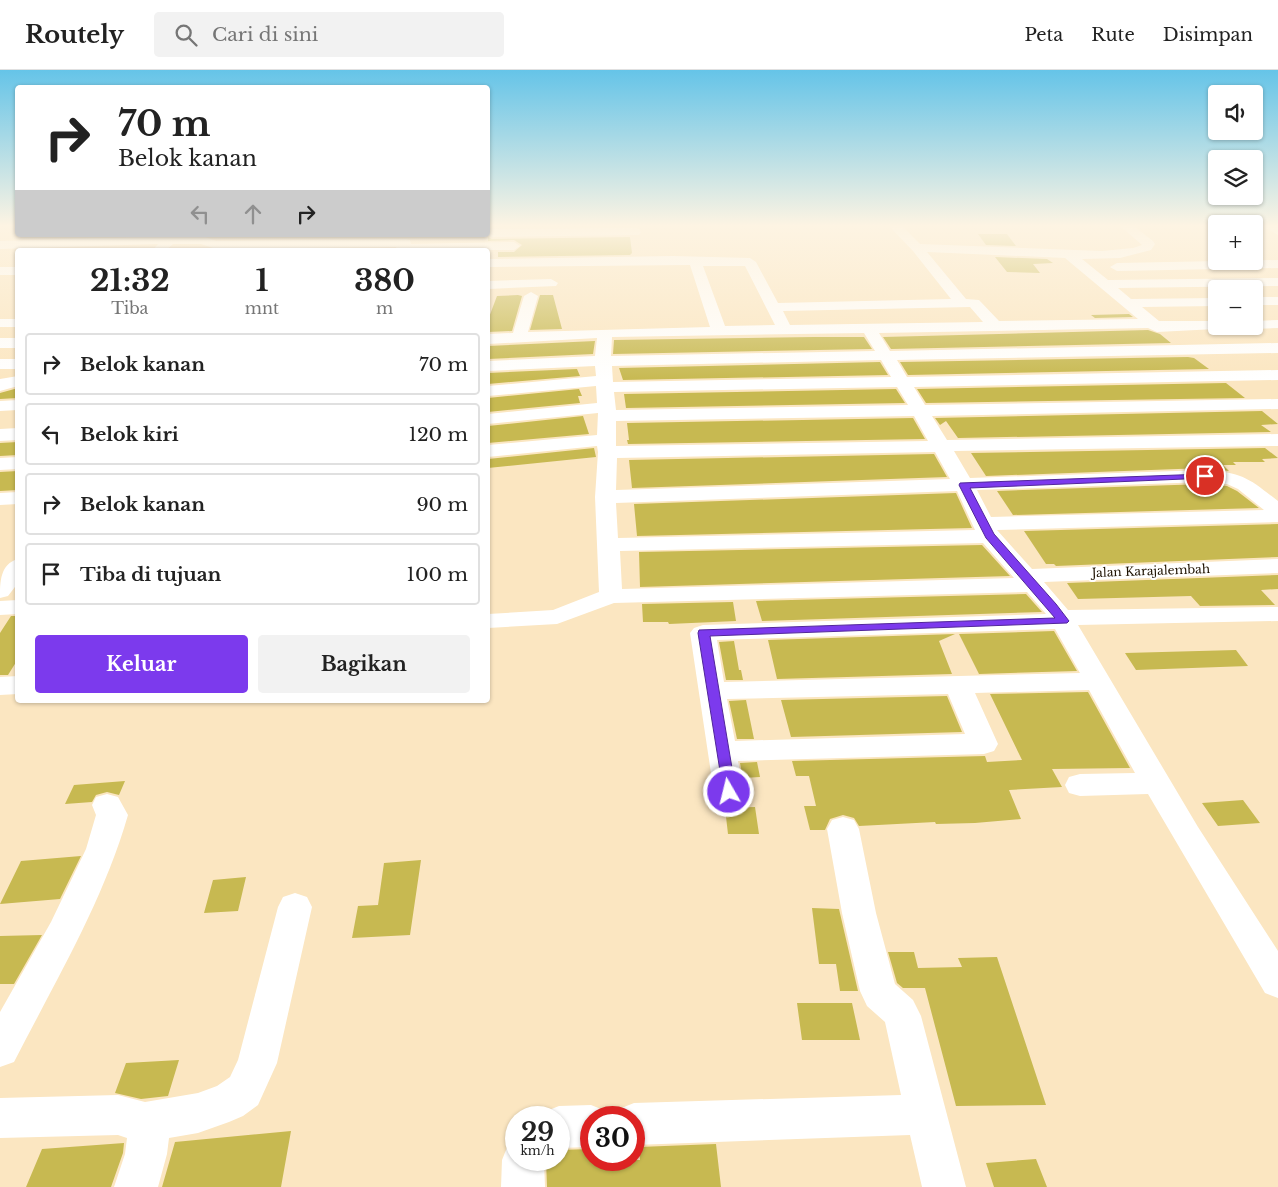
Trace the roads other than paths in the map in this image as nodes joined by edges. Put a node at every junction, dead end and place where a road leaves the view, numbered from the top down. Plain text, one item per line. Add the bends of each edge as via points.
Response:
1 (700, 276) edge
2 (757, 276) edge
3 (941, 276) edge
4 (1096, 276) edge
5 (1278, 282) edge
6 (550, 283) dead end
7 (1105, 284) junction
8 (490, 285) edge
9 (531, 296) dead end
10 (1278, 300) edge
11 (1263, 301) edge
12 (1208, 302) edge
13 (962, 303) junction
14 (1128, 303) junction
15 (773, 307) junction
16 (0, 323) edge
17 (15, 323) edge
18 (1154, 324) junction
19 (1263, 324) edge
20 (1278, 324) edge
21 (1208, 325) edge
22 (995, 326) junction
23 (869, 328) junction
24 (785, 330) junction
25 (719, 332) junction
26 (604, 334) junction
27 (519, 337) junction
28 (490, 339) edge
29 (0, 343) edge
30 (15, 343) edge
31 (1278, 348) edge
32 (1186, 350) junction
33 (886, 355) junction
34 (603, 361) junction
35 (0, 364) edge
36 (15, 364) edge
37 (490, 366) edge
38 (1278, 375) edge
39 (1219, 376) junction
40 (15, 382) edge
41 (902, 382) junction
42 (605, 383) junction
43 (0, 386) edge
44 (490, 391) edge
45 (1255, 404) junction
46 (15, 405) edge
47 (0, 406) edge
48 (1274, 411) edge
49 (606, 412) junction
50 (921, 412) junction
51 (490, 419) edge
52 (15, 434) edge
53 (0, 435) edge
54 (1278, 440) edge
55 (607, 446) junction
56 (940, 446) junction
57 (490, 451) edge
58 (15, 463) edge
59 (0, 464) edge
60 (964, 485) junction
61 (605, 497) junction
62 (15, 498) edge
63 (0, 499) edge
64 (1278, 511) edge
65 (1278, 516) edge
66 (986, 530) junction
67 (608, 545) junction
68 (1278, 566) edge
69 (15, 570) edge
70 (1028, 581) junction
71 (0, 591) edge
72 (611, 596) junction
73 (15, 607) edge
74 (0, 608) edge
75 (1278, 614) edge
76 (1062, 619) junction
77 (490, 621) edge
78 (1098, 681) junction
79 (957, 684) junction
80 (15, 685) edge
81 (0, 686) edge
82 (713, 691) junction
83 (724, 751) junction
84 (1156, 783) junction
85 (1080, 785) dead end
86 (729, 792) dead end
87 (107, 805) dead end
88 (843, 829) dead end
89 (295, 907) dead end
90 (1278, 982) edge
91 (0, 1049) edge
92 (925, 1114) junction
93 (0, 1118) edge
94 (145, 1122) junction
95 (645, 1124) edge
96 (523, 1171) edge
97 (136, 1187) edge
98 (523, 1187) edge
99 (944, 1187) edge

1 - 25 street
2 - 15 street
3 - 13 street
4 - 7 street
5 - 7 street
6 - 8 street
7 - 14 street
9 - 27 street
10 - 11 street
12 - 14 street
13 - 15 street
13 - 22 street via 975,303
14 - 18 street
15 - 24 street
16 - 17 street
18 - 21 street
18 - 22 street
18 - 32 street
19 - 20 street
22 - 23 street
23 - 24 street
23 - 33 street
24 - 25 street
25 - 26 street
26 - 27 street
26 - 34 street
27 - 28 street
29 - 30 street
31 - 32 street
32 - 33 street
32 - 39 street
33 - 34 street
33 - 41 street
34 - 37 street
34 - 42 street
35 - 36 street
38 - 39 street
39 - 41 street
39 - 45 street
40 - 43 street
41 - 42 street
41 - 50 street
42 - 44 street
42 - 49 street
45 - 48 street
45 - 50 street
46 - 47 street
49 - 50 street
49 - 51 street
49 - 55 street
50 - 56 street
52 - 53 street
54 - 56 street
55 - 56 street
55 - 57 street
55 - 61 street
56 - 60 street
58 - 59 street
60 - 61 street
60 - 64 street via 1205,476 1230,478 1246,485
60 - 66 street
61 - 67 street
62 - 63 street
65 - 66 street
66 - 67 street
66 - 70 street
67 - 72 street
68 - 70 street, Jalan Karajalembah
69 - 71 street
70 - 72 street, Jalan Karajalembah
70 - 76 street
72 - 77 street, Jalan Karajalembah via 557,617
73 - 74 street
75 - 76 street
76 - 78 street
76 - 82 street via 704,633
78 - 79 street
78 - 84 street
79 - 82 street
79 - 83 street via 984,744
80 - 81 street
82 - 83 street
83 - 86 street
84 - 85 street
84 - 90 street
87 - 91 street via 112,815 102,849 64,931
88 - 92 street via 878,991 902,1016
89 - 94 street via 257,1063 244,1091 229,1102 198,1113
92 - 95 street
92 - 99 street
93 - 94 street via 118,1115
94 - 97 street via 147,1147
96 - 98 street

